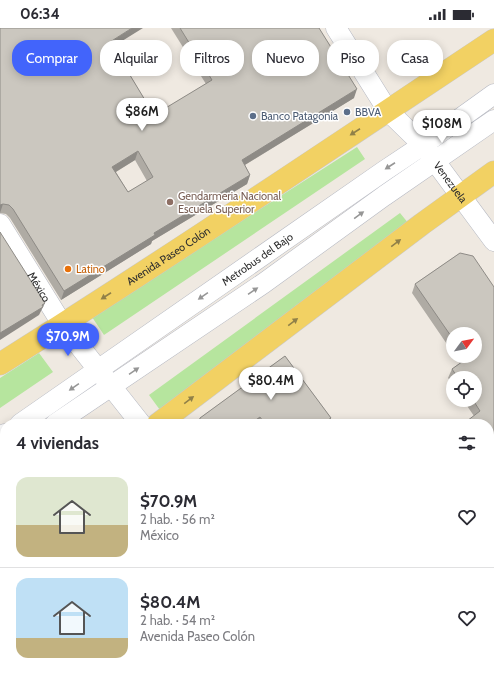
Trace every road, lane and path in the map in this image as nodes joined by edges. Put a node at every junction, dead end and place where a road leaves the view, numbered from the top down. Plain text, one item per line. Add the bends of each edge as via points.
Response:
1 (336, 28) edge
2 (494, 40) edge
3 (494, 94) edge
4 (388, 111) junction
5 (494, 120) edge
6 (423, 145) junction
7 (435, 162) junction
8 (494, 172) edge
9 (461, 196) junction
10 (0, 224) edge
11 (494, 241) edge
12 (62, 324) junction
13 (0, 364) edge
14 (98, 370) junction
15 (111, 386) junction
16 (27, 419) edge
17 (62, 419) edge
18 (137, 419) edge
19 (165, 419) edge

1 - 4 street, Venezuela
2 - 4 main road, Avenida Paseo Colón
3 - 6 street, Metrobus del Bajo
4 - 6 street, Venezuela
4 -> 12 main road, Avenida Paseo Colón
5 - 7 street
6 - 7 street, Venezuela
6 -> 14 street, Metrobus del Bajo
7 - 9 street, Venezuela
15 -> 7 street via 264,283
8 - 9 main road
9 - 11 street, Venezuela
19 -> 9 main road
10 - 12 street, México
12 - 13 main road, Avenida Paseo Colón
12 - 14 street, México
14 - 15 street, México
14 -> 16 street, Metrobus del Bajo
15 - 17 street
15 - 18 street, México

